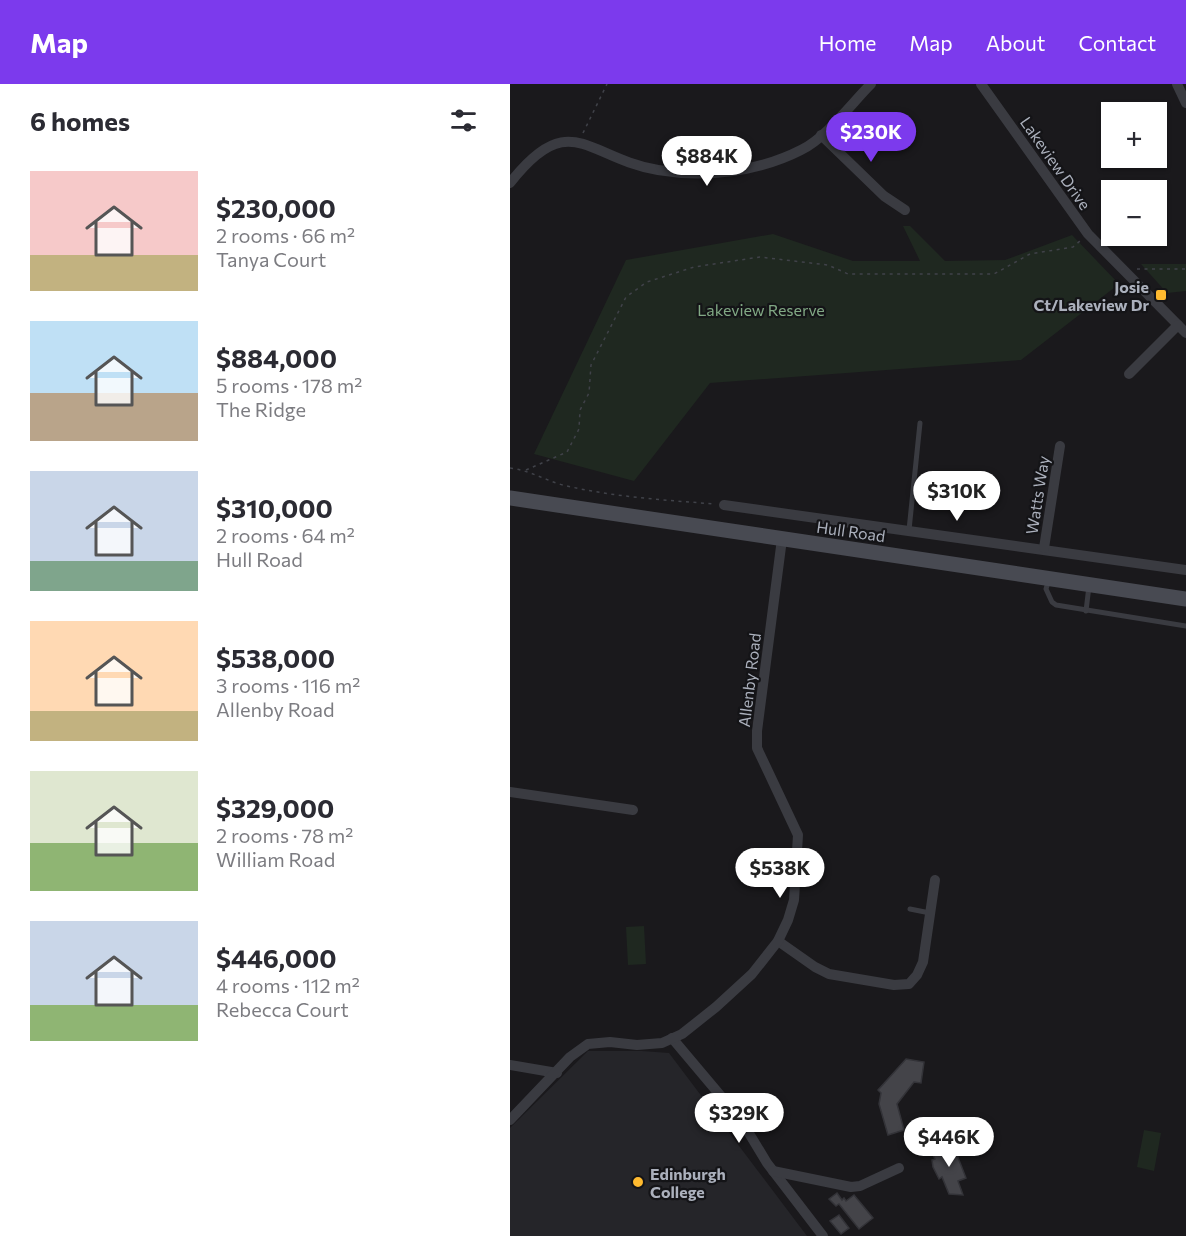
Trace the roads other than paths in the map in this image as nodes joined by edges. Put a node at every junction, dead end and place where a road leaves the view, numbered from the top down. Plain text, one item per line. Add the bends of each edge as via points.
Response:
1 (871, 84) edge
2 (982, 84) edge
3 (1177, 84) edge
4 (1186, 103) edge
5 (821, 135) junction
6 (510, 183) edge
7 (904, 210) dead end
8 (1178, 325) junction
9 (1186, 333) edge
10 (1129, 374) dead end
11 (920, 423) dead end
12 (1060, 446) dead end
13 (510, 498) edge
14 (724, 505) road end
15 (909, 530) junction
16 (782, 539) junction
17 (1044, 548) junction
18 (1186, 570) edge
19 (1049, 578) junction
20 (1089, 584) junction
21 (1186, 599) edge
22 (1086, 611) junction
23 (1186, 626) edge
24 (510, 792) edge
25 (633, 810) dead end
26 (935, 880) dead end
27 (910, 909) dead end
28 (930, 913) junction
29 (778, 940) junction
30 (672, 1038) junction
31 (510, 1065) edge
32 (557, 1073) junction
33 (510, 1120) edge
34 (899, 1168) dead end
35 (773, 1171) junction
36 (823, 1236) edge

1 - 5 street
2 - 8 street, Lakeview Drive via 1088,234
3 - 4 street
5 - 6 street via 804,149 774,162 715,173 661,171 632,165 579,142 561,143 543,148
5 - 7 street via 884,196
8 - 9 street, Lakeview Drive
8 - 10 street
11 - 15 lane
12 - 17 street, Watts Way
13 - 16 main road, Hull Road
14 - 15 street, Hull Road
15 - 17 street, Hull Road
16 - 19 main road, Hull Road
16 - 29 street, Allenby Road via 757,731 760,756 798,835 794,900
17 - 18 street, Hull Road
19 - 20 main road, Hull Road
19 - 22 lane via 1046,590 1052,602
20 - 21 main road, Hull Road
20 - 22 lane
22 - 23 lane
24 - 25 street
26 - 28 street
27 - 28 lane
28 - 29 street via 922,962 909,984 829,974
29 - 30 street, Allenby Road via 745,981 682,1034
30 - 32 street, Allenby Road via 637,1045 588,1044
30 - 35 street via 741,1120
31 - 32 street
32 - 33 street, Allenby Road
34 - 35 street via 860,1186
35 - 36 street

